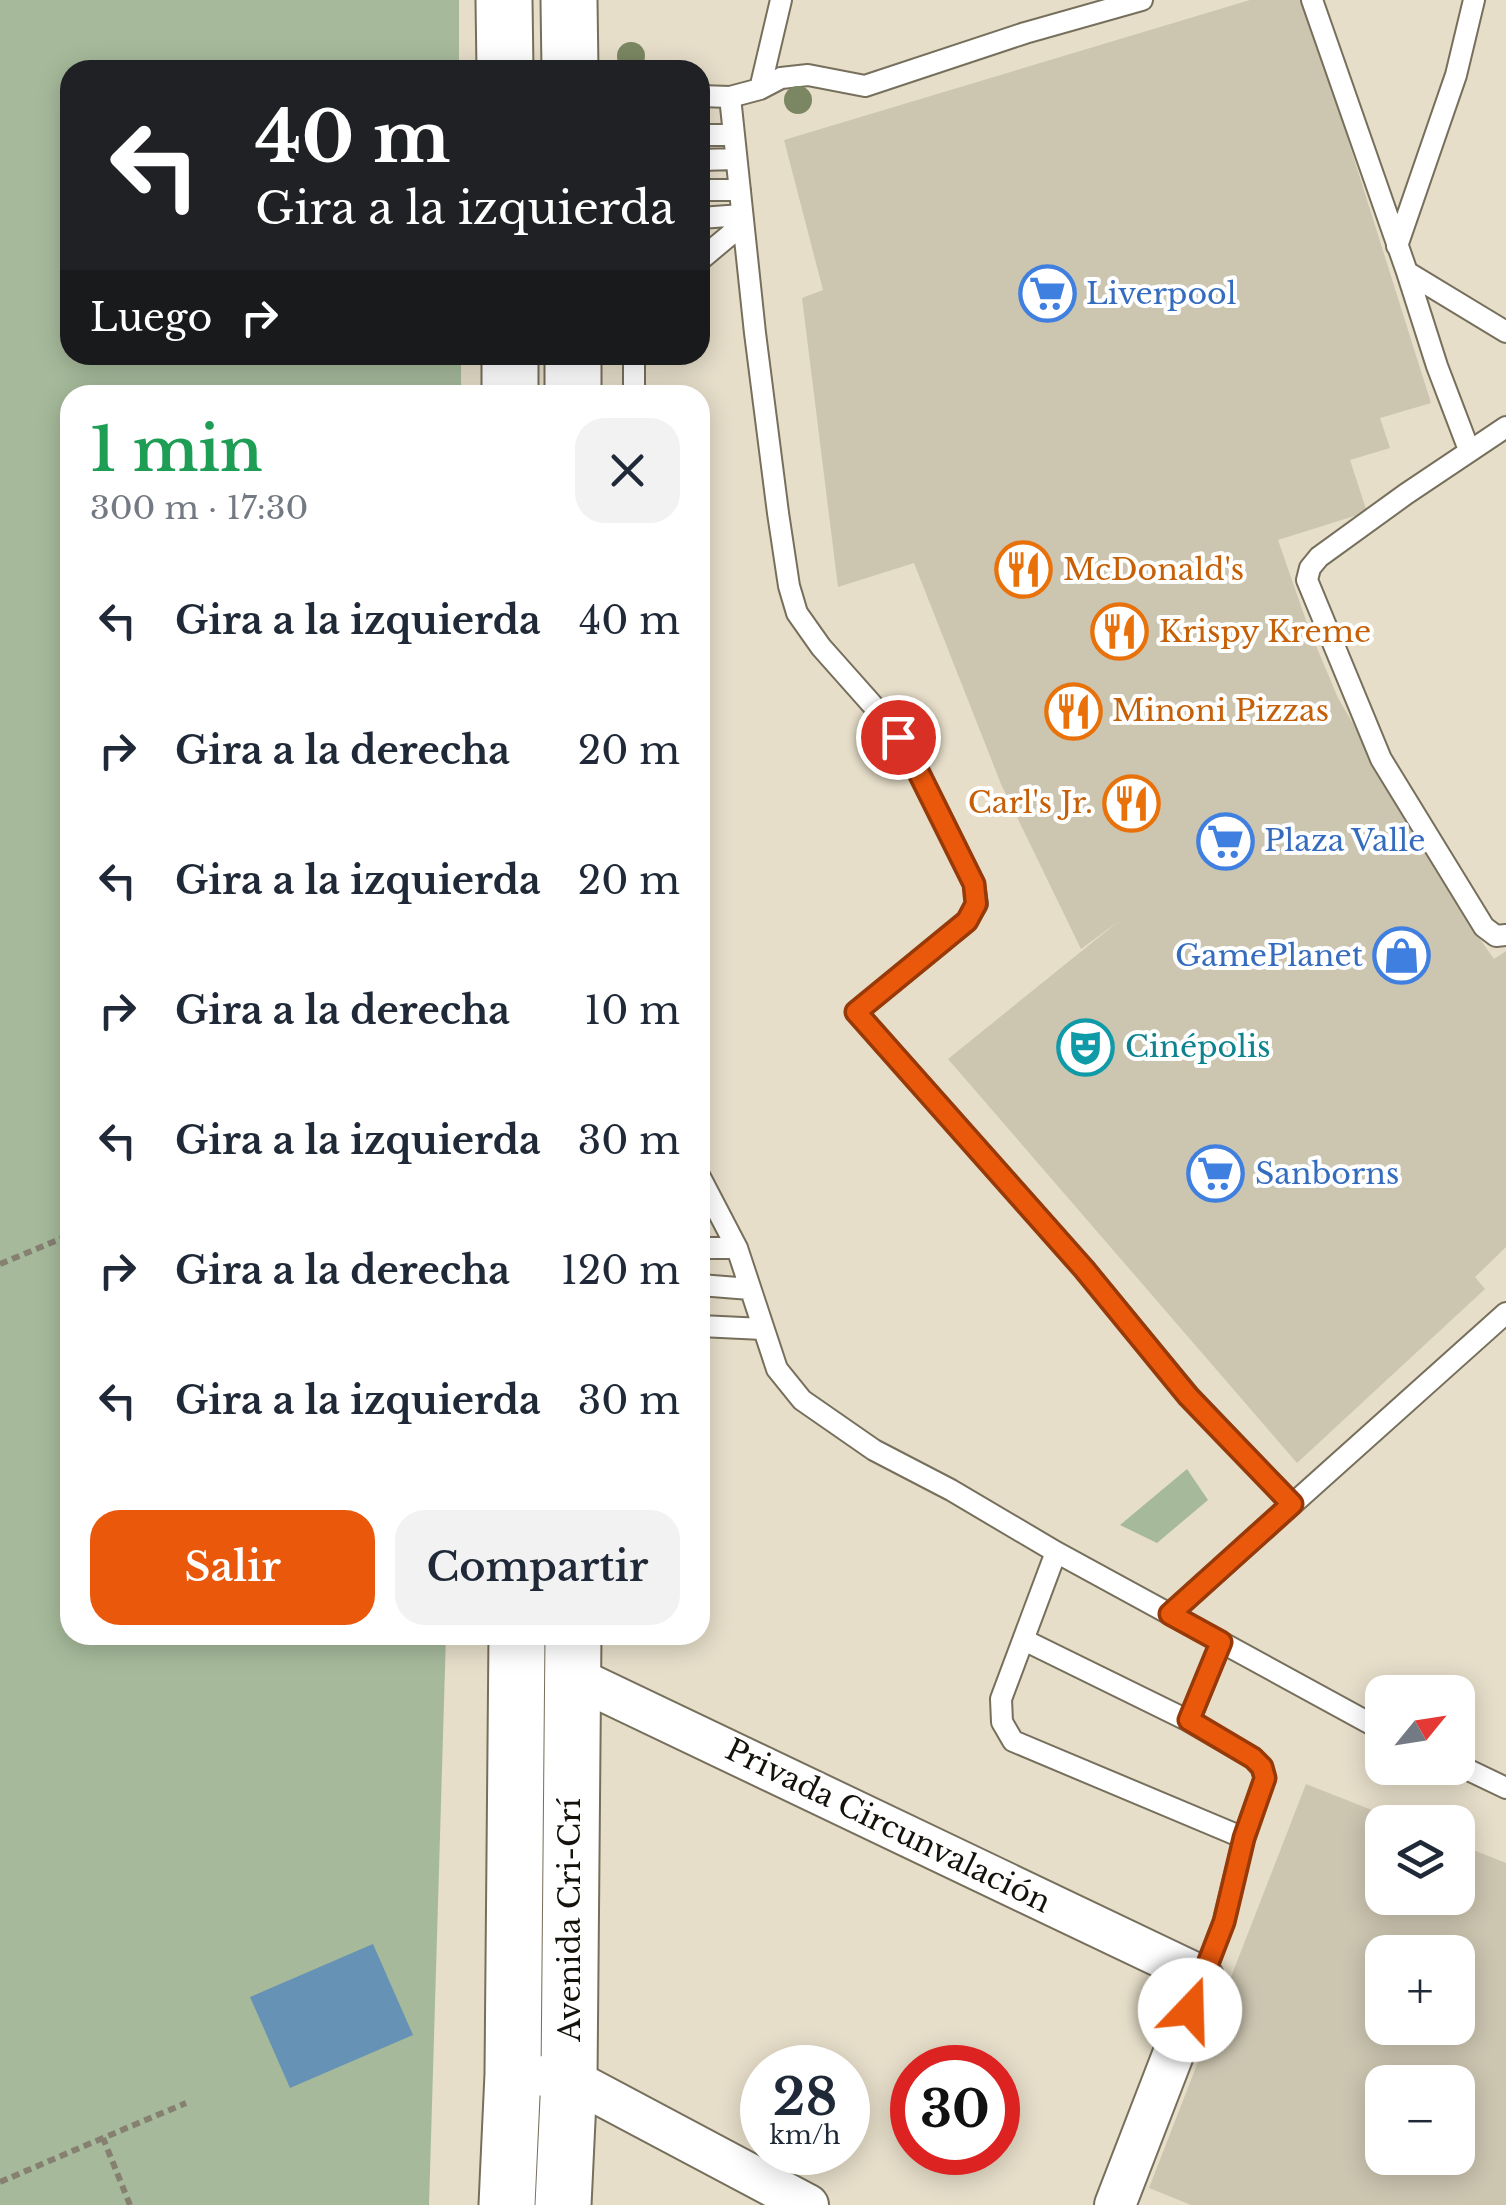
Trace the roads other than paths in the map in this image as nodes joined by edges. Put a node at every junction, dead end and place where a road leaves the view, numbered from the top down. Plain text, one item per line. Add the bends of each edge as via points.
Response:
1 (504, 0) edge
2 (570, 0) edge
3 (780, 0) edge
4 (1142, 0) edge
5 (1312, 0) edge
6 (1474, 0) edge
7 (506, 60) edge
8 (570, 60) edge
9 (760, 90) junction
10 (710, 96) edge
11 (730, 97) junction
12 (710, 135) edge
13 (734, 136) junction
14 (710, 160) edge
15 (736, 160) junction
16 (710, 190) edge
17 (740, 190) junction
18 (710, 218) edge
19 (743, 220) junction
20 (1397, 246) junction
21 (710, 251) edge
22 (1407, 272) junction
23 (1506, 332) edge
24 (1506, 427) edge
25 (1469, 450) junction
26 (1506, 935) edge
27 (710, 1196) edge
28 (710, 1219) edge
29 (722, 1219) junction
30 (710, 1248) edge
31 (737, 1248) junction
32 (710, 1286) edge
33 (750, 1289) junction
34 (1506, 1313) edge
35 (710, 1326) edge
36 (763, 1329) junction
37 (1292, 1504) junction
38 (1056, 1552) junction
39 (1170, 1614) junction
40 (1024, 1640) junction
41 (1221, 1642) junction
42 (517, 1645) edge
43 (572, 1655) edge
44 (1189, 1720) junction
45 (1365, 1721) edge
46 (1475, 1773) edge
47 (1506, 1788) edge
48 (1244, 1838) junction
49 (1203, 1977) junction
50 (513, 2074) junction
51 (570, 2078) junction
52 (507, 2205) edge
53 (563, 2205) edge
54 (808, 2205) edge
55 (1115, 2205) edge

1 - 7 main road
2 - 8 main road
3 - 9 lane
4 - 9 lane via 865,86 808,75 781,78
5 - 20 lane
6 - 20 lane via 1456,75
9 - 11 lane
10 - 11 lane
11 - 13 lane
12 - 13 lane
13 - 15 lane
14 - 15 lane
15 - 17 lane
16 - 17 lane
17 - 19 lane
18 - 19 lane
19 - 21 lane
19 - 37 lane via 778,513 797,614 910,755 974,884 976,904 967,921 856,1012 1188,1396
20 - 22 lane
22 - 23 lane
22 - 25 lane
24 - 25 lane
25 - 26 lane via 1319,557 1308,580 1382,759 1484,926
27 - 29 lane
28 - 29 lane
29 - 31 lane
30 - 31 lane
31 - 33 lane
32 - 33 lane
33 - 36 lane
34 - 37 lane
35 - 36 lane
36 - 38 lane via 776,1369 802,1400 874,1450
37 - 39 lane
38 - 39 lane
38 - 40 lane
39 - 41 lane
40 - 44 lane
40 - 48 lane via 1002,1699 1002,1722 1014,1740
41 - 44 lane
41 - 45 lane
42 - 50 main road, Avenida Cri-Crí
43 - 49 street, Privada Circunvalación
43 - 51 main road, Avenida Cri-Crí
44 - 48 lane via 1262,1767 1265,1778
46 - 47 lane
48 - 49 lane
49 - 55 street
50 - 51 street
50 - 52 main road, Avenida Cri-Crí
51 - 53 main road, Avenida Cri-Crí
51 - 54 street

